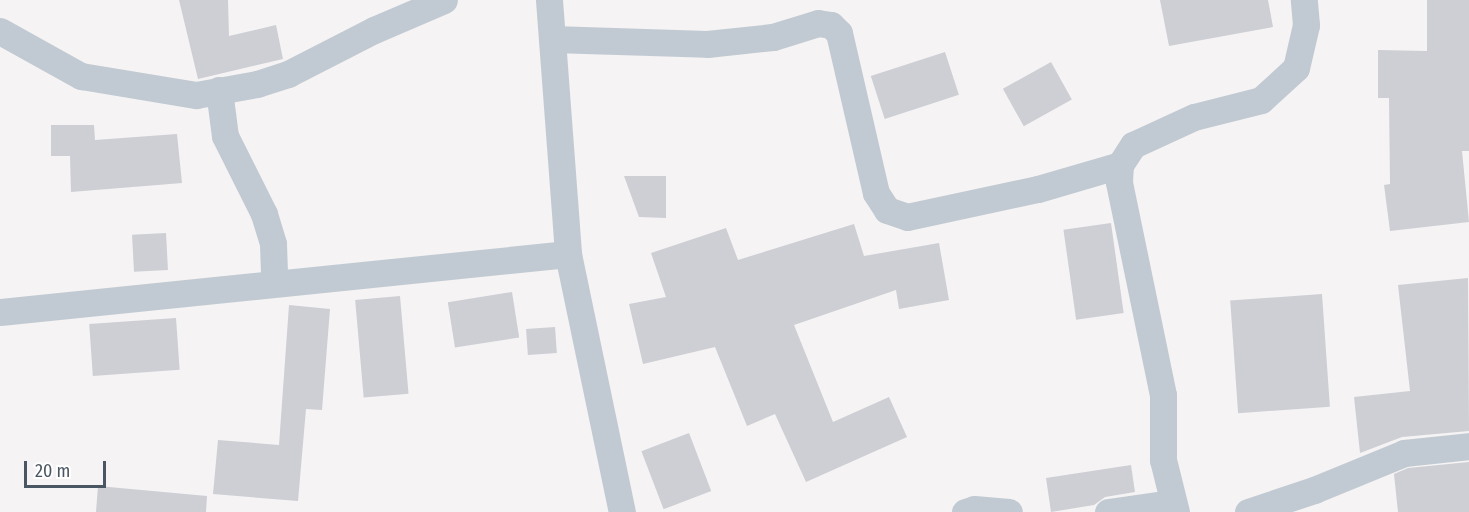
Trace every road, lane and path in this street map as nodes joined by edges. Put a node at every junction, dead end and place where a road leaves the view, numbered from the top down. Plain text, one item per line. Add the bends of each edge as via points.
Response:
1 (444, 0) edge
2 (549, 0) edge
3 (1304, 0) edge
4 (0, 31) edge
5 (552, 39) junction
6 (219, 90) junction
7 (1120, 165) junction
8 (568, 254) junction
9 (274, 281) junction
10 (0, 312) edge
11 (1469, 446) edge
12 (1174, 507) edge
13 (621, 512) edge
14 (965, 512) edge
15 (1009, 512) edge
16 (1108, 512) edge
17 (1248, 512) edge

1 - 6 street via 288,74
2 - 5 street
3 - 7 street via 1306,25 1296,68 1261,100 1194,117 1133,145
4 - 6 street via 81,76 176,93
5 - 7 street via 707,44 773,37 818,23 831,25 839,33 876,193 887,210 908,217 1038,189
5 - 8 street
6 - 9 street via 225,136 264,214 273,244
7 - 12 street via 1119,182 1163,395 1163,460
8 - 9 street
8 - 13 street
9 - 10 street
11 - 17 street via 1404,453
12 - 16 street
14 - 15 street

